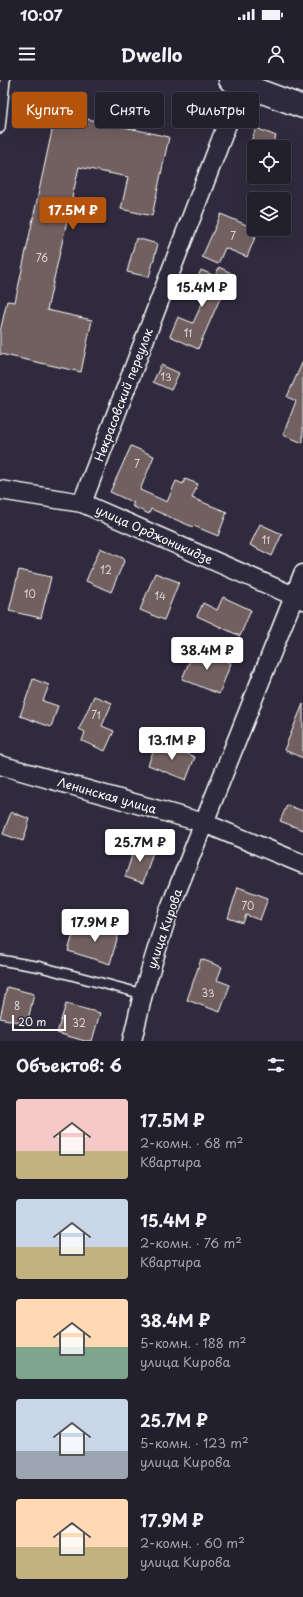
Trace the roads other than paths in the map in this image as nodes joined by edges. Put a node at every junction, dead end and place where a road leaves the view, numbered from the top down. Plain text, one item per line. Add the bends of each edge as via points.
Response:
1 (5, 80) edge
2 (236, 82) edge
3 (303, 107) edge
4 (0, 128) edge
5 (0, 490) edge
6 (82, 502) junction
7 (303, 574) edge
8 (298, 598) edge
9 (0, 765) edge
10 (204, 823) junction
11 (303, 864) edge
12 (0, 960) edge
13 (143, 994) junction
14 (132, 1041) edge

1 - 4 lane
2 - 3 street
2 - 6 street, Некрасовский переулок
5 - 6 street, улица Орджоникидзе
6 - 8 street, улица Орджоникидзе
7 - 8 street, улица Кирова
8 - 10 street, улица Кирова
9 - 10 street, Ленинская улица
10 - 11 street, Ленинская улица
10 - 13 street, улица Кирова via 168,913
12 - 13 lane via 41,967
13 - 14 street, улица Кирова

